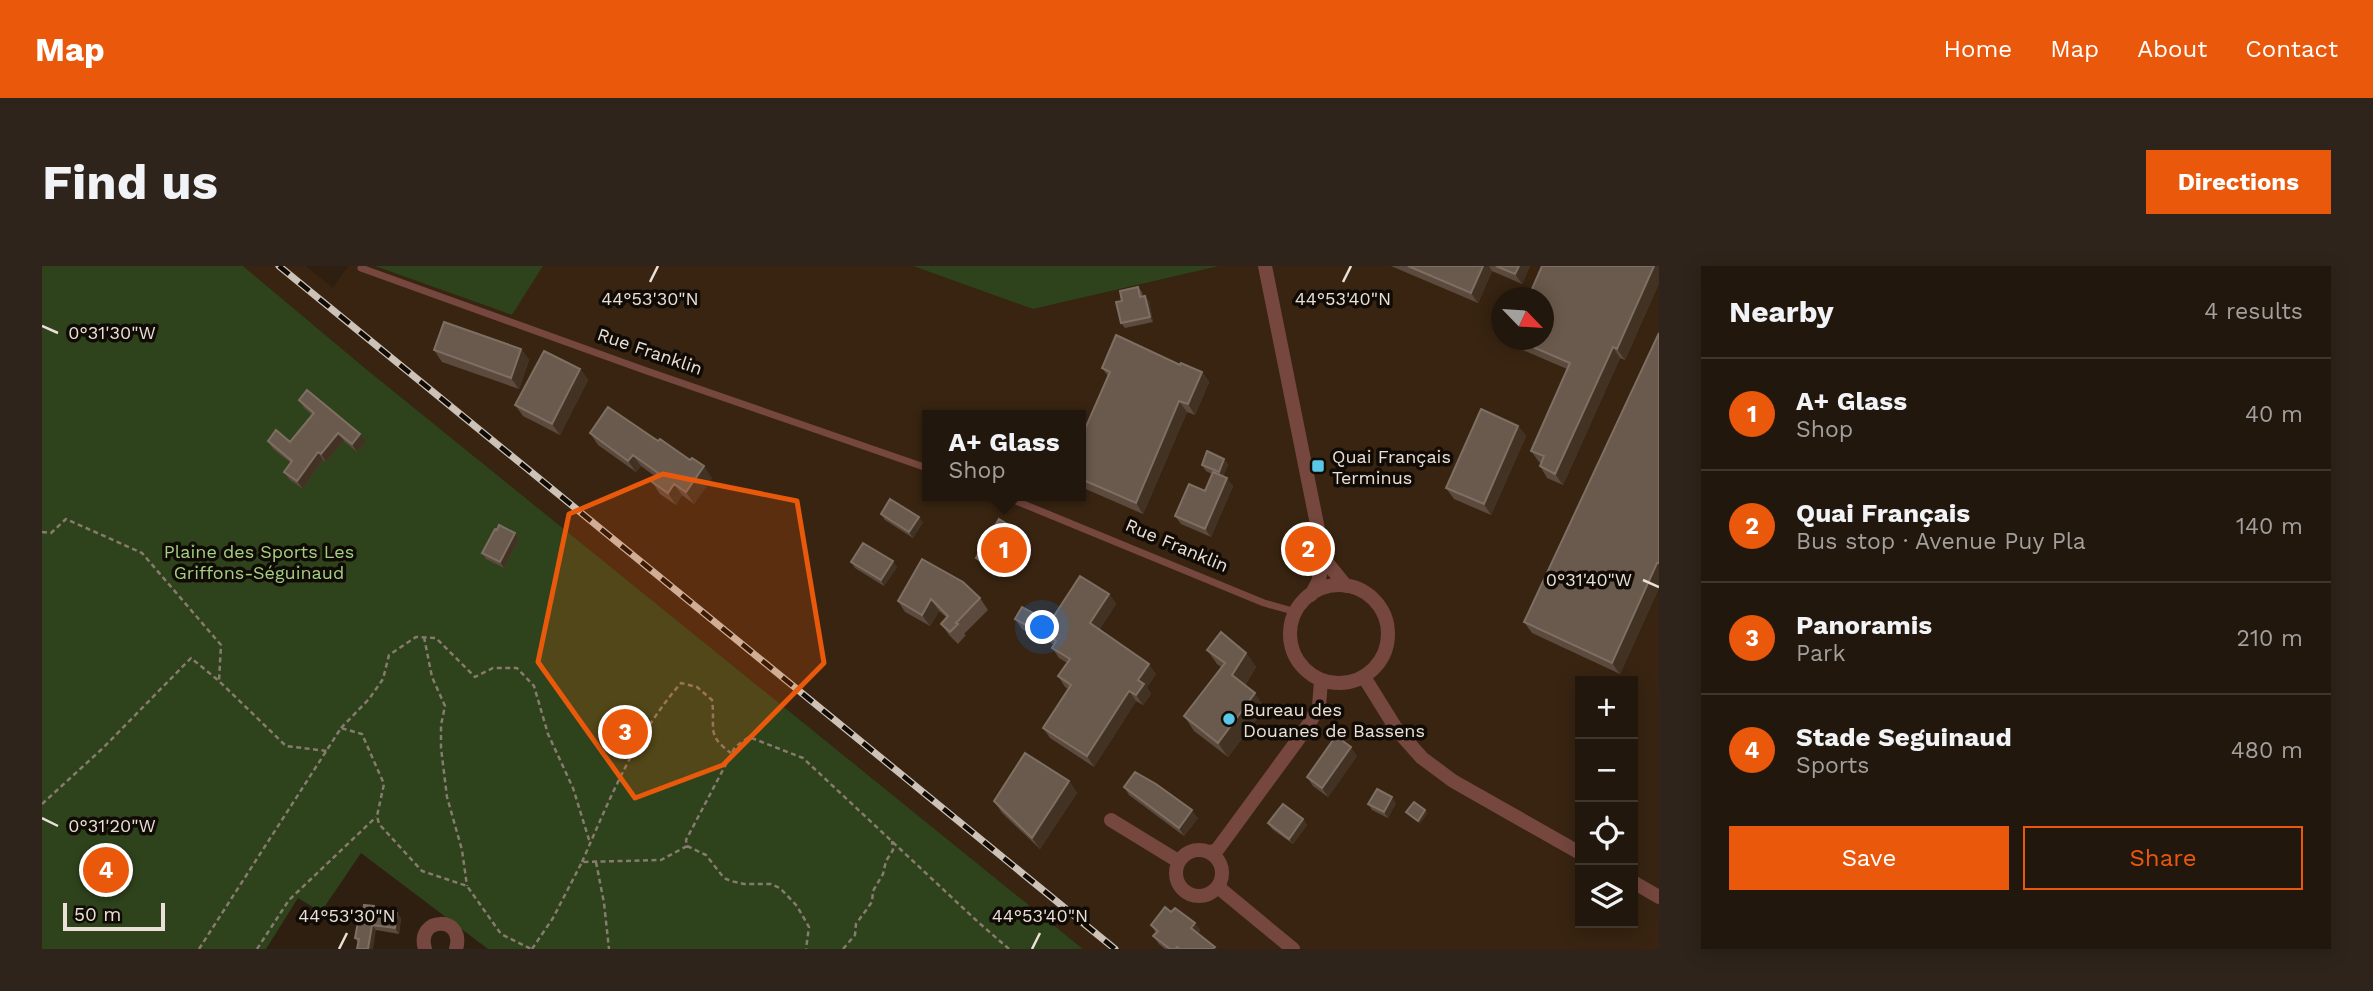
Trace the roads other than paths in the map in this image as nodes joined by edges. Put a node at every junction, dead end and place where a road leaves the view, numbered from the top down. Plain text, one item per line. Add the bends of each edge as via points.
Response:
1 (1265, 266) edge
2 (361, 268) dead end
3 (922, 466) edge
4 (1016, 501) edge
5 (1324, 559) junction
6 (1346, 586) junction
7 (1311, 595) junction
8 (1296, 612) junction
9 (1364, 677) junction
10 (1321, 680) junction
11 (1111, 820) dead end
12 (1575, 850) edge
13 (1210, 852) junction
14 (1178, 861) junction
15 (1638, 885) edge
16 (1218, 887) junction
17 (1659, 897) edge
18 (425, 949) edge
19 (456, 949) edge
20 (1293, 949) edge

1 - 5 street
2 - 3 lane, Rue Franklin
4 - 8 lane, Rue Franklin
5 - 6 street
5 - 7 street
6 - 7 street
6 - 9 street via 1373,598 1388,625 1384,654
7 - 8 street
8 - 10 street via 1291,644 1307,672
9 - 10 street via 1335,684
9 - 12 street via 1397,730 1422,758 1453,781
10 - 13 street via 1319,707 1306,730 1217,850
11 - 14 street
13 - 14 street via 1195,849
13 - 16 street via 1221,865
14 - 16 street via 1175,876 1182,890 1202,896
15 - 17 street
16 - 20 street
18 - 19 street via 426,930 442,923 456,933

